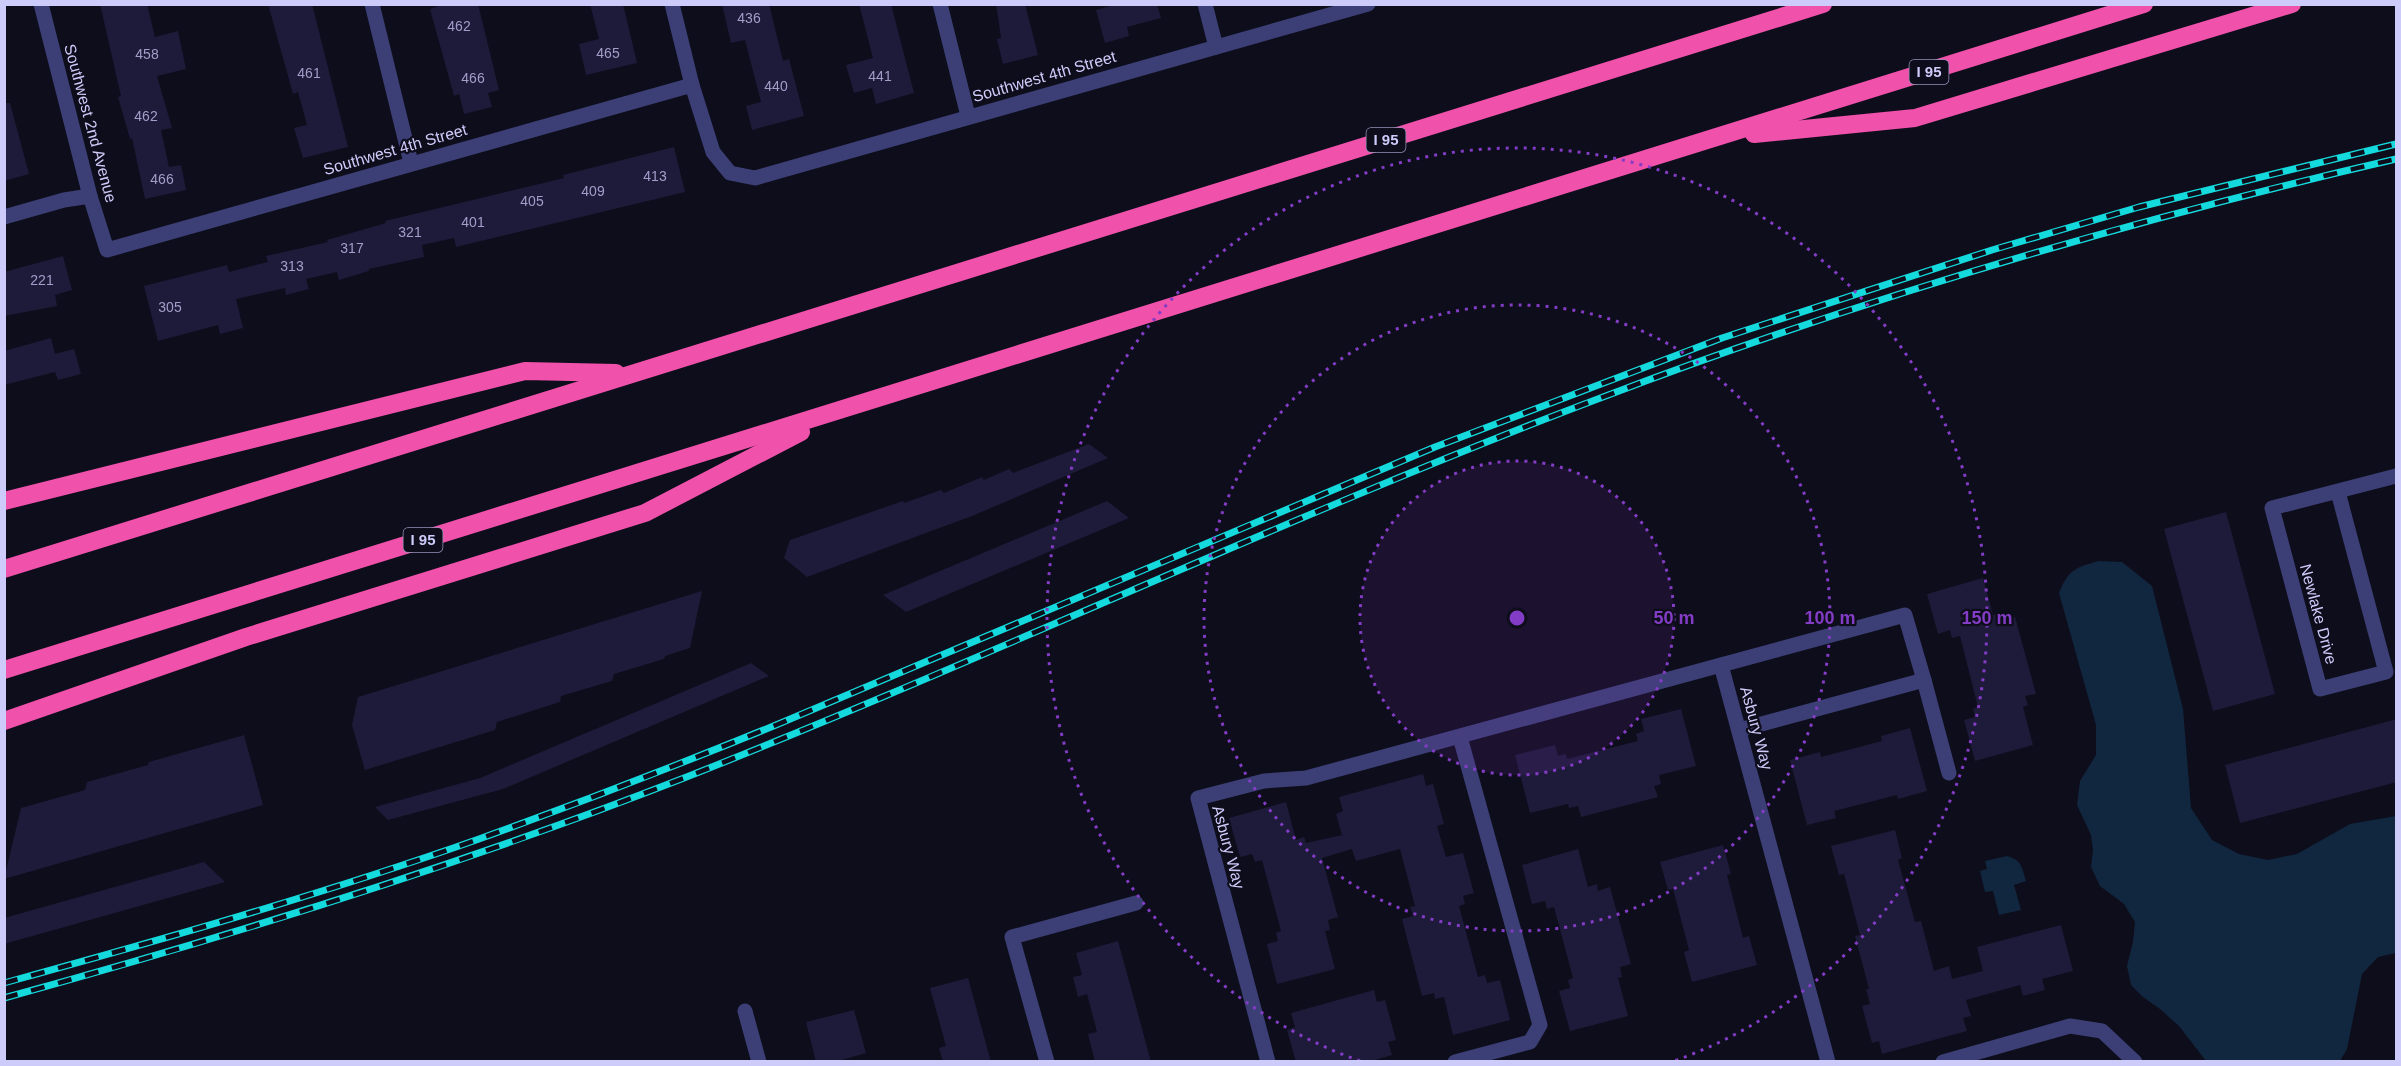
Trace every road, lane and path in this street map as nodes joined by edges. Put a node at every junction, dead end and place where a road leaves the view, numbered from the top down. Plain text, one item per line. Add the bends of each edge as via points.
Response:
1 (41, 4) edge
2 (372, 4) edge
3 (672, 4) edge
4 (940, 4) edge
5 (1205, 4) edge
6 (1368, 4) edge
7 (1823, 4) edge
8 (2144, 4) edge
9 (2292, 4) edge
10 (1216, 47) junction
11 (692, 85) junction
12 (968, 116) junction
13 (1714, 138) junction
14 (411, 163) junction
15 (90, 196) junction
16 (4, 217) edge
17 (107, 250) joint
18 (633, 373) junction
19 (842, 410) junction
20 (2397, 476) edge
21 (2338, 492) junction
22 (4, 501) edge
23 (4, 569) edge
24 (1721, 665) junction
25 (4, 670) edge
26 (1924, 680) junction
27 (4, 722) edge
28 (1739, 730) junction
29 (1460, 737) junction
30 (1949, 773) dead end
31 (1136, 903) dead end
32 (745, 1011) dead end
33 (1963, 1059) edge
34 (759, 1062) edge
35 (1047, 1062) edge
36 (1268, 1062) edge
37 (1455, 1062) edge
38 (1828, 1062) edge
39 (1943, 1062) edge
40 (2135, 1062) edge

1 - 15 street, Southwest 2nd Avenue
2 - 14 street
3 - 11 street
4 - 12 street
5 - 10 street
6 - 10 street, Southwest 4th Street
7 - 18 highway, I 95
8 - 13 highway, I 95
9 - 13 highway via 1915,118
10 - 12 street, Southwest 4th Street
11 - 12 street, Southwest 4th Street via 713,152 730,173 754,178
11 - 14 street, Southwest 4th Street
13 - 19 highway, I 95
14 - 17 street, Southwest 4th Street
15 - 16 street
15 - 17 street, Southwest 2nd Avenue
18 - 22 highway via 525,371
18 - 23 highway, I 95
19 - 25 highway, I 95
19 - 27 highway via 645,513 246,637
20 - 21 street, Newlake Drive
21 - 21 street, Newlake Drive via 2272,508 2320,689 2386,672
24 - 26 street via 1905,615
24 - 28 street, Asbury Way
24 - 29 street, Asbury Way
26 - 28 street
26 - 30 street
28 - 38 street, Asbury Way
29 - 36 street, Asbury Way via 1306,778 1264,781 1198,798
29 - 37 street via 1540,1025 1530,1042
31 - 35 street via 1012,937
32 - 34 street
33 - 39 street
33 - 40 street via 2070,1026 2102,1031

